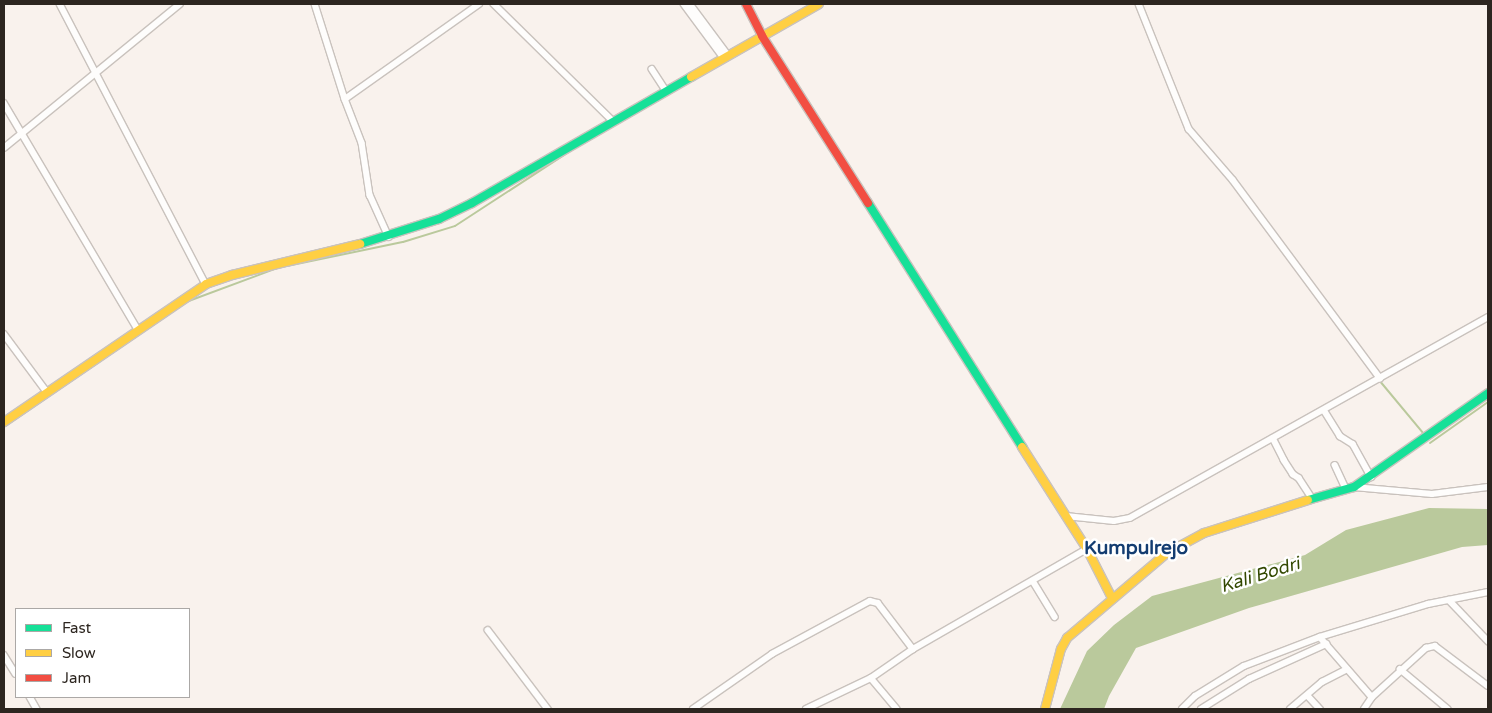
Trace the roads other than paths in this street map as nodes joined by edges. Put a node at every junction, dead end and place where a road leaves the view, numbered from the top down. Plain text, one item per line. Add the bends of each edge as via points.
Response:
1 (60, 4) edge
2 (180, 4) edge
3 (315, 4) edge
4 (479, 4) edge
5 (494, 4) edge
6 (684, 4) edge
7 (690, 4) edge
8 (746, 4) edge
9 (819, 4) edge
10 (1138, 4) edge
11 (766, 41) junction
12 (726, 57) junction
13 (652, 69) dead end
14 (96, 72) junction
15 (667, 92) junction
16 (345, 98) junction
17 (4, 103) edge
18 (613, 121) junction
19 (22, 133) junction
20 (4, 148) edge
21 (389, 237) junction
22 (206, 284) junction
23 (1488, 316) edge
24 (138, 330) junction
25 (4, 334) edge
26 (1380, 378) junction
27 (47, 392) junction
28 (1488, 393) edge
29 (1324, 410) junction
30 (4, 422) edge
31 (1273, 438) junction
32 (1336, 465) dead end
33 (1371, 478) junction
34 (1350, 488) junction
35 (1488, 488) edge
36 (1312, 498) junction
37 (1066, 516) junction
38 (1087, 549) junction
39 (1033, 580) junction
40 (1488, 592) edge
41 (1112, 598) junction
42 (1449, 600) junction
43 (1055, 617) dead end
44 (488, 630) dead end
45 (1320, 637) junction
46 (1488, 641) edge
47 (1326, 644) junction
48 (913, 649) junction
49 (4, 655) edge
50 (1347, 669) junction
51 (1400, 669) junction
52 (15, 672) edge
53 (871, 678) junction
54 (1488, 686) edge
55 (1308, 696) junction
56 (1372, 697) junction
57 (31, 698) edge
58 (816, 707) edge
59 (1185, 708) edge
60 (37, 709) edge
61 (548, 709) edge
62 (693, 709) edge
63 (806, 709) edge
64 (897, 709) edge
65 (1045, 709) edge
66 (1201, 709) edge
67 (1290, 709) edge
68 (1320, 709) edge
69 (1364, 709) edge
70 (1448, 709) edge

1 - 14 street
2 - 14 street
3 - 16 street
4 - 16 street
5 - 18 street
6 - 12 street
7 - 12 street
8 - 11 street
9 - 11 street
10 - 26 street via 1189,129 1233,180
11 - 12 street
11 - 37 street
12 - 15 street
13 - 15 street
14 - 19 street
14 - 22 street
15 - 18 street
16 - 21 street via 362,143 370,195
17 - 19 street
18 - 21 street via 472,203
19 - 20 street
19 - 24 street
21 - 22 street
22 - 24 street
23 - 26 street
24 - 27 street
25 - 27 street
26 - 29 street
27 - 30 street
28 - 33 street
29 - 31 street
29 - 33 street via 1340,436 1353,444
31 - 36 street via 1293,474
31 - 37 street via 1130,518 1114,521
32 - 34 street
33 - 34 street
34 - 35 street via 1432,494
34 - 36 street
36 - 41 street via 1192,538 1167,553
37 - 38 street
38 - 39 street
38 - 41 street
39 - 43 street
39 - 48 street
40 - 42 street
41 - 65 street via 1064,643
42 - 45 street
42 - 46 street
44 - 61 street
45 - 47 street
45 - 59 street via 1244,666 1195,696
47 - 50 street
47 - 66 street via 1249,679
48 - 53 street
48 - 62 street via 878,603 870,601 772,654
49 - 52 street
50 - 55 street via 1322,682
50 - 56 street
51 - 54 street via 1426,648 1435,646
51 - 56 street
51 - 70 street
53 - 58 street
53 - 64 street
55 - 67 street
55 - 68 street
56 - 69 street
57 - 60 street
58 - 63 street

